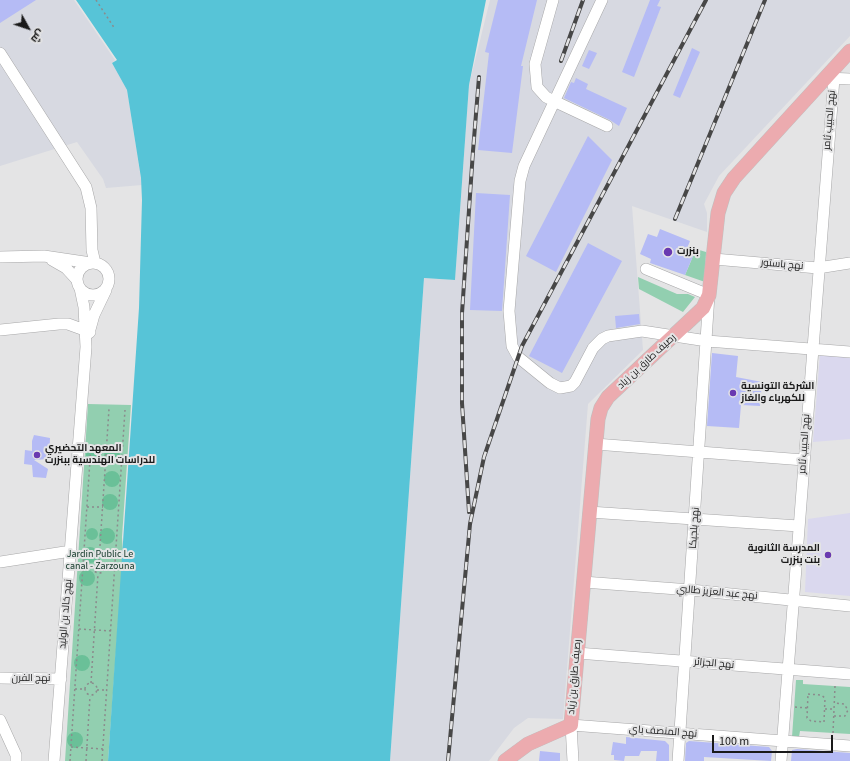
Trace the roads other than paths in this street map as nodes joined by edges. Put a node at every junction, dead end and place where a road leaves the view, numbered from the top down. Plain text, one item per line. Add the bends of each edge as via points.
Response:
1 (553, 0) edge
2 (602, 0) edge
3 (850, 51) edge
4 (0, 53) edge
5 (829, 78) junction
6 (850, 79) edge
7 (556, 102) junction
8 (607, 126) dead end
9 (44, 256) junction
10 (0, 257) edge
11 (714, 259) junction
12 (93, 263) junction
13 (850, 263) edge
14 (818, 268) junction
15 (646, 270) dead end
16 (78, 284) junction
17 (106, 289) junction
18 (709, 295) junction
19 (0, 330) edge
20 (87, 332) junction
21 (675, 336) junction
22 (707, 341) junction
23 (812, 349) junction
24 (850, 352) edge
25 (595, 444) junction
26 (700, 452) junction
27 (804, 460) junction
28 (589, 512) junction
29 (695, 520) junction
30 (799, 526) junction
31 (71, 551) junction
32 (0, 562) edge
33 (583, 582) junction
34 (691, 590) junction
35 (794, 600) junction
36 (850, 606) edge
37 (577, 653) junction
38 (685, 661) junction
39 (788, 670) junction
40 (850, 674) edge
41 (0, 678) edge
42 (61, 679) junction
43 (0, 721) edge
44 (571, 725) junction
45 (680, 734) junction
46 (783, 741) junction
47 (850, 746) edge
48 (17, 760) edge
49 (54, 761) edge
50 (505, 761) edge
51 (573, 761) edge
52 (678, 761) edge
53 (781, 761) edge

1 - 7 street via 535,64 537,87 546,97
2 - 7 street
3 - 5 main road, رصيف طارق بن زياد
4 - 12 street via 86,187 91,208
5 - 6 street
5 - 11 main road, رصيف طارق بن زياد via 728,186 718,213
5 - 14 street, نهج الحبيب ثامر
7 - 8 street
7 - 21 street via 524,166 520,181 509,311 512,346 518,357 560,388 576,382 593,348 608,336 642,331
9 - 10 street
9 - 12 street
9 - 16 street via 66,268
11 - 14 street, نهج باستور
11 - 18 main road, رصيف طارق بن زياد
12 - 16 street via 82,267 78,275
12 - 17 street via 104,267 109,275 109,285
13 - 14 street, نهج باستور
14 - 23 street, نهج الحبيب ثامر
15 - 18 street
16 - 17 street via 88,295 93,296
16 - 20 street, نهج خالد بن الوليد
17 - 20 street, نهج خالد بن الوليد
18 - 21 main road, رصيف طارق بن زياد via 703,308
18 - 22 street, نهج بلجيكا
19 - 20 street via 68,324
20 - 31 street, نهج خالد بن الوليد
21 - 22 street
21 - 25 main road, رصيف طارق بن زياد via 608,397 601,408
22 - 23 street
22 - 26 street, نهج بلجيكا
23 - 24 street
23 - 27 street, نهج الحبيب ثامر
25 - 26 street
25 - 28 main road, رصيف طارق بن زياد
26 - 27 street
26 - 29 street, نهج بلجيكا
27 - 30 street, نهج الحبيب ثامر
28 - 29 street
28 - 33 main road, رصيف طارق بن زياد
29 - 30 street
29 - 34 street, نهج بلجيكا
30 - 35 street, نهج الحبيب ثامر
31 - 32 street
31 - 42 street, نهج خالد بن الوليد
33 - 34 street, نهج عبد العزيز طالبي
33 - 37 main road, رصيف طارق بن زياد
34 - 35 street, نهج عبد العزيز طالبي
34 - 38 street, نهج بلجيكا
35 - 36 street, نهج عبد العزيز طالبي
35 - 39 street, نهج الحبيب ثامر
37 - 38 street, نهج الجزائر
37 - 44 main road, رصيف طارق بن زياد
38 - 39 street, نهج الجزائر
38 - 45 street, نهج بلجيكا
39 - 40 street, نهج الجزائر
39 - 46 street, نهج الحبيب ثامر
41 - 42 street, نهج الفرن
42 - 49 street, نهج خالد بن الوليد
43 - 48 street
44 - 45 street, نهج المنصف باي
44 - 50 main road, رصيف طارق بن زياد via 528,744
44 - 51 street, رصيف طارق بن زياد
45 - 46 street, نهج المنصف باي
45 - 52 street, نهج بلجيكا
46 - 47 street, نهج المنصف باي
46 - 53 street, نهج الحبيب ثامر

